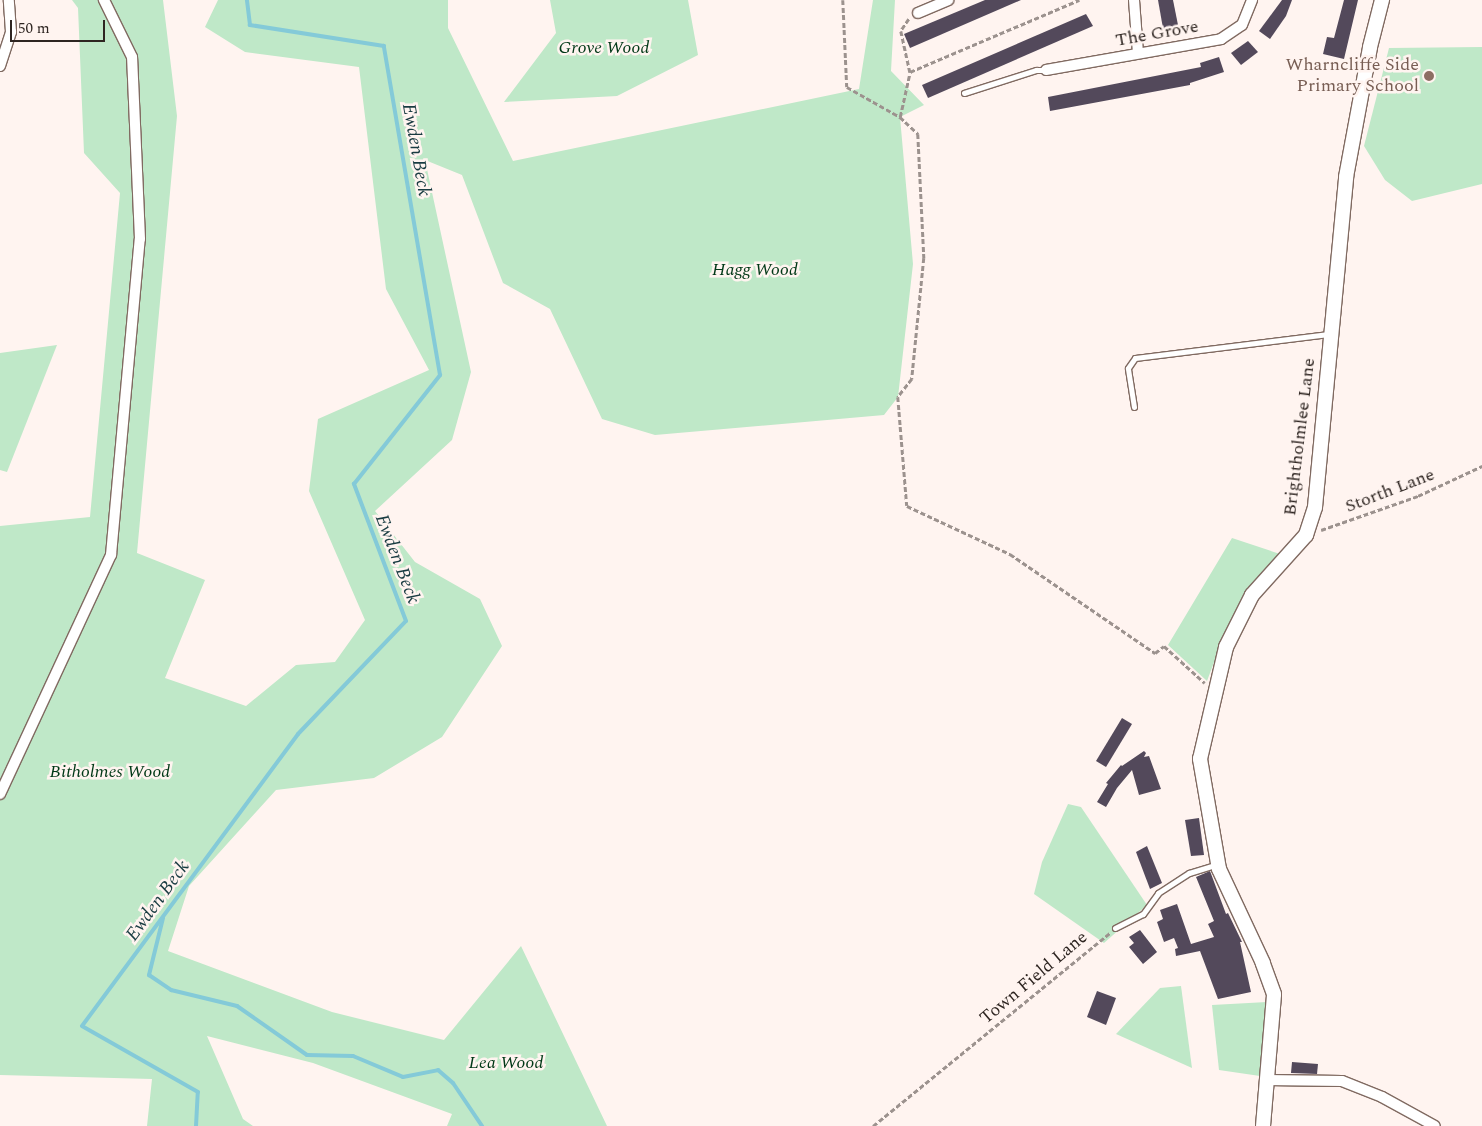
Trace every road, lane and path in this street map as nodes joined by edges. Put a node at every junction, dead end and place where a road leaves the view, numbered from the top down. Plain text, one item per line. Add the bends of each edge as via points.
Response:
1 (9, 0) edge
2 (104, 0) edge
3 (843, 0) edge
4 (948, 0) edge
5 (1079, 0) edge
6 (1134, 0) edge
7 (1252, 0) edge
8 (1382, 0) edge
9 (918, 13) joint
10 (1138, 53) junction
11 (0, 66) edge
12 (1046, 70) joint
13 (910, 72) junction
14 (964, 93) dead end
15 (900, 117) junction
16 (1331, 334) junction
17 (1134, 407) dead end
18 (1482, 466) edge
19 (1306, 535) junction
20 (1216, 692) junction
21 (0, 794) edge
22 (1218, 864) junction
23 (1115, 928) joint
24 (1266, 1080) junction
25 (873, 1126) edge
26 (1263, 1126) edge
27 (1435, 1126) edge

1 - 11 street via 11,32
2 - 21 street via 132,57 140,239 111,555
3 - 15 path via 847,87
4 - 9 street
5 - 13 path
6 - 10 street
7 - 10 street, The Grove via 1242,25 1221,39
8 - 16 street, Brightholmlee Lane via 1346,177
9 - 13 path via 906,20 901,31
10 - 12 street, The Grove
12 - 14 lane via 1036,70
13 - 15 path
15 - 20 path via 918,134 924,258 912,379 898,396 907,506 1010,554 1154,653 1164,646
16 - 17 lane via 1135,358 1128,368
16 - 19 street, Brightholmlee Lane via 1314,507
18 - 19 path, Storth Lane via 1418,496
19 - 20 street, Brightholmlee Lane via 1252,595 1226,647
20 - 22 street, Brightholmlee Lane via 1200,759
22 - 23 lane via 1189,872 1158,893 1143,914
22 - 24 street, Brightholmlee Lane via 1274,994
23 - 25 path, Town Field Lane
24 - 26 street, Brightholmlee Lane
24 - 27 street via 1342,1082 1382,1097

